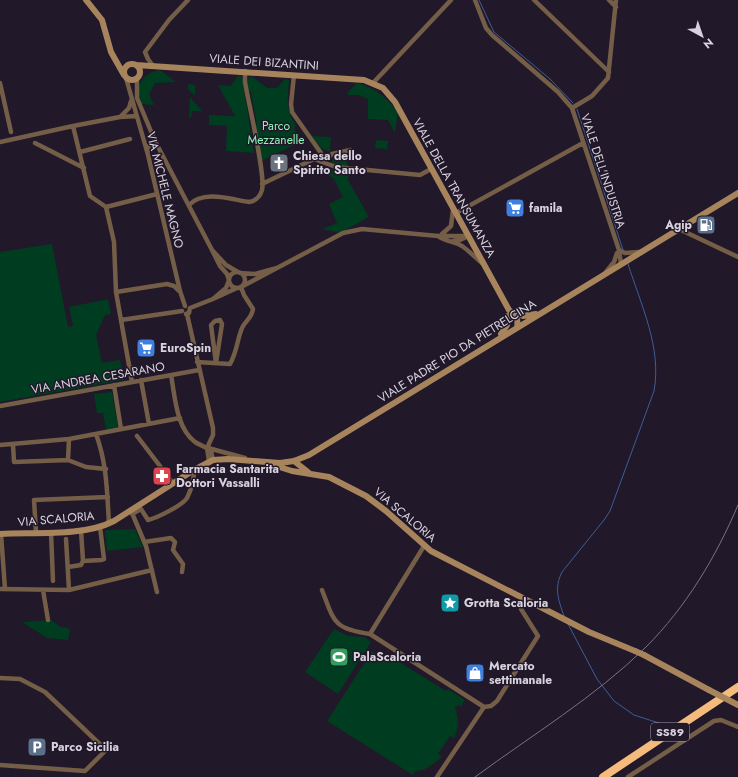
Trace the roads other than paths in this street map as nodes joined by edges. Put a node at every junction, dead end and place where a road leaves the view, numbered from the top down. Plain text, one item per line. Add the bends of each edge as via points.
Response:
1 (86, 0) edge
2 (188, 0) edge
3 (451, 0) edge
4 (475, 0) edge
5 (534, 0) edge
6 (609, 0) edge
7 (616, 0) edge
8 (616, 6) junction
9 (114, 57) junction
10 (133, 65) junction
11 (153, 66) junction
12 (245, 71) junction
13 (140, 72) junction
14 (609, 72) junction
15 (294, 74) junction
16 (125, 77) junction
17 (137, 79) junction
18 (0, 83) edge
19 (373, 83) junction
20 (132, 98) junction
21 (572, 108) junction
22 (137, 116) junction
23 (120, 117) junction
24 (73, 126) junction
25 (11, 132) dead end
26 (143, 138) junction
27 (130, 139) dead end
28 (0, 142) edge
29 (153, 142) junction
30 (35, 143) dead end
31 (583, 143) junction
32 (350, 150) dead end
33 (80, 152) junction
34 (148, 155) junction
35 (323, 162) junction
36 (84, 168) junction
37 (431, 169) junction
38 (262, 184) junction
39 (738, 193) edge
40 (157, 194) junction
41 (189, 205) junction
42 (106, 207) junction
43 (454, 210) junction
44 (681, 230) junction
45 (438, 236) junction
46 (468, 236) junction
47 (452, 241) junction
48 (212, 250) junction
49 (618, 251) junction
50 (641, 252) junction
51 (738, 257) edge
52 (622, 264) junction
53 (484, 265) junction
54 (277, 268) junction
55 (239, 273) junction
56 (605, 274) junction
57 (229, 280) junction
58 (239, 288) junction
59 (180, 291) junction
60 (116, 292) junction
61 (213, 299) junction
62 (185, 306) junction
63 (190, 308) junction
64 (185, 312) junction
65 (541, 312) junction
66 (510, 313) junction
67 (121, 320) junction
68 (517, 327) junction
69 (496, 339) junction
70 (197, 362) junction
71 (216, 363) junction
72 (199, 370) junction
73 (171, 375) junction
74 (141, 380) junction
75 (132, 382) junction
76 (114, 385) junction
77 (0, 406) edge
78 (180, 418) junction
79 (149, 424) junction
80 (121, 429) junction
81 (96, 434) junction
82 (137, 436) dead end
83 (69, 439) junction
84 (13, 444) junction
85 (0, 445) edge
86 (207, 448) junction
87 (304, 457) junction
88 (68, 460) junction
89 (211, 461) junction
90 (253, 461) junction
91 (294, 461) junction
92 (267, 463) junction
93 (106, 469) junction
94 (194, 470) junction
95 (292, 471) junction
96 (312, 473) junction
97 (173, 483) junction
98 (108, 497) junction
99 (132, 512) junction
100 (109, 524) junction
101 (100, 527) junction
102 (81, 530) junction
103 (36, 532) junction
104 (51, 532) junction
105 (1, 534) edge
106 (66, 539) dead end
107 (144, 542) junction
108 (424, 546) junction
109 (83, 561) junction
110 (68, 567) junction
111 (152, 570) junction
112 (182, 572) dead end
113 (53, 581) dead end
114 (3, 589) edge
115 (43, 590) junction
116 (70, 590) junction
117 (322, 590) dead end
118 (157, 592) dead end
119 (525, 600) junction
120 (48, 620) dead end
121 (370, 634) junction
122 (0, 678) edge
123 (738, 687) edge
124 (738, 692) edge
125 (738, 705) edge
126 (484, 707) junction
127 (738, 727) edge
128 (0, 765) edge
129 (437, 777) edge
130 (603, 777) edge
131 (611, 777) edge
132 (628, 777) edge

1 - 9 street via 102,20
2 - 11 street via 145,52
3 - 19 street
4 - 21 street, VIALE DELL'INDUSTRIA via 484,24 492,35 558,92
5 - 14 street
6 - 8 street
7 - 8 street
8 - 14 street
9 - 10 street
9 - 16 street
10 - 11 street, VIALE DEI BIZANTINI
10 - 13 street
10 - 16 street via 124,68
11 - 12 street, VIALE DEI BIZANTINI
11 - 13 street, VIALE DEI BIZANTINI
12 - 15 street, VIALE DEI BIZANTINI
12 - 38 street
13 - 17 street
14 - 21 street via 606,82 592,96
15 - 19 street, VIALE DEI BIZANTINI
15 - 35 street via 292,112 321,153
16 - 17 street via 130,81
16 - 20 street, VIA MICHELE MAGNO
17 - 29 street via 137,98
18 - 25 street
19 - 37 street, VIALE DELLA TRANSUMANZA via 383,88 395,102
20 - 22 street, VIA MICHELE MAGNO
20 - 23 street via 129,108
21 - 31 street, VIALE DELL'INDUSTRIA
22 - 23 street
22 - 26 street, VIA MICHELE MAGNO
23 - 24 street
24 - 28 street
24 - 33 street
26 - 29 street
26 - 34 street, VIA MICHELE MAGNO
27 - 33 street
29 - 34 street via 147,148
29 - 41 street
30 - 36 street
31 - 43 street
31 - 49 street, VIALE DELL'INDUSTRIA
32 - 35 street via 332,154
33 - 36 street
34 - 40 street, VIA MICHELE MAGNO
35 - 37 street via 336,167 420,174
35 - 38 street via 314,159
36 - 42 street via 90,196
37 - 43 street, VIALE DELLA TRANSUMANZA
38 - 41 street via 262,190 254,201 202,196 194,199
39 - 44 street, VIALE PADRE PIO DA PIETRELCINA
40 - 42 street
40 - 59 street, VIA MICHELE MAGNO
41 - 48 street
42 - 60 street via 114,242
43 - 45 street via 451,226
43 - 46 street, VIALE DELLA TRANSUMANZA
44 - 50 street, VIALE PADRE PIO DA PIETRELCINA
44 - 51 street
45 - 46 street
45 - 47 street
45 - 54 street via 362,229 339,235
46 - 47 street
46 - 53 street, VIALE DELLA TRANSUMANZA
47 - 53 street
48 - 55 street via 226,265
48 - 57 street
49 - 50 street
49 - 52 street, VIALE DELL'INDUSTRIA
49 - 56 street
50 - 52 street, VIALE PADRE PIO DA PIETRELCINA
52 - 56 street, VIALE PADRE PIO DA PIETRELCINA
53 - 66 street, VIALE DELLA TRANSUMANZA
54 - 55 street via 255,274
54 - 58 street
55 - 57 street via 231,275
55 - 58 street via 245,278
56 - 65 street, VIALE PADRE PIO DA PIETRELCINA
57 - 58 street via 231,286
57 - 61 street via 226,288
58 - 61 street
58 - 71 street via 253,309 252,315 242,327 235,356 230,364
59 - 60 street via 167,284
59 - 62 street, VIA MICHELE MAGNO
60 - 67 street
61 - 63 street
62 - 63 street
62 - 64 street
63 - 64 street via 190,312
64 - 67 street
64 - 70 street
65 - 66 street via 524,316
65 - 68 street, VIALE PADRE PIO DA PIETRELCINA
66 - 68 street, VIALE DELLA TRANSUMANZA
66 - 69 street via 504,332
67 - 75 street
68 - 69 street, VIALE PADRE PIO DA PIETRELCINA
69 - 87 street, VIALE PADRE PIO DA PIETRELCINA
70 - 71 street
70 - 72 street
71 - 71 street via 222,324 220,320 215,320 211,325
72 - 73 street, VIA ANDREA CESARANO
72 - 86 street via 213,428 213,435
73 - 74 street, VIA ANDREA CESARANO
73 - 78 street, VIA SCALORIA
74 - 75 street, VIA ANDREA CESARANO
74 - 79 street
75 - 76 street, VIA ANDREA CESARANO
76 - 77 street, VIA ANDREA CESARANO
76 - 80 street
78 - 79 street
78 - 86 street, VIA SCALORIA via 194,442
79 - 80 street
80 - 81 street
81 - 83 street
81 - 93 street via 104,454
82 - 97 street
83 - 84 street
83 - 88 street
84 - 85 street
84 - 88 street via 14,462
86 - 89 street via 211,451
86 - 90 street, VIA SCALORIA
87 - 91 street, VIA SCALORIA
87 - 96 street via 305,465
88 - 93 street via 86,467
89 - 90 street, VIA SCALORIA
89 - 94 street, VIA SCALORIA
90 - 92 street, VIA SCALORIA
91 - 92 street, VIA SCALORIA
91 - 95 street
91 - 96 street, VIA SCALORIA
92 - 95 street, VIA SCALORIA
93 - 98 street
94 - 97 street, VIA SCALORIA
94 - 99 street via 186,499 156,518 148,520 141,509
95 - 96 street, VIA SCALORIA
96 - 108 street, VIA SCALORIA via 329,477 366,496
97 - 99 street, VIA SCALORIA
98 - 100 street
98 - 103 street via 34,500
99 - 100 street, VIA SCALORIA
99 - 107 street
100 - 101 street, VIA SCALORIA
101 - 102 street, VIA SCALORIA
101 - 109 street via 104,559
102 - 104 street, VIA SCALORIA
102 - 109 street
103 - 104 street, VIA SCALORIA
103 - 105 street, VIA SCALORIA
104 - 113 street
105 - 114 street
106 - 110 street
107 - 111 street
107 - 112 street via 171,538 175,542 173,550 184,564
108 - 119 street, VIA SCALORIA
108 - 121 street
109 - 110 street via 81,565
110 - 116 street
111 - 116 street
111 - 118 street
114 - 115 street
115 - 116 street
115 - 120 street
117 - 121 street via 338,624
119 - 125 street, VIA SCALORIA, bridge via 589,632 644,655
119 - 126 street via 521,609 538,636 497,701 491,706
121 - 126 street
122 - 128 street via 20,679 45,692 106,750 85,771
123 - 130 highway, SS89
124 - 131 highway, SS89
126 - 129 street
127 - 132 street via 721,720 714,722

